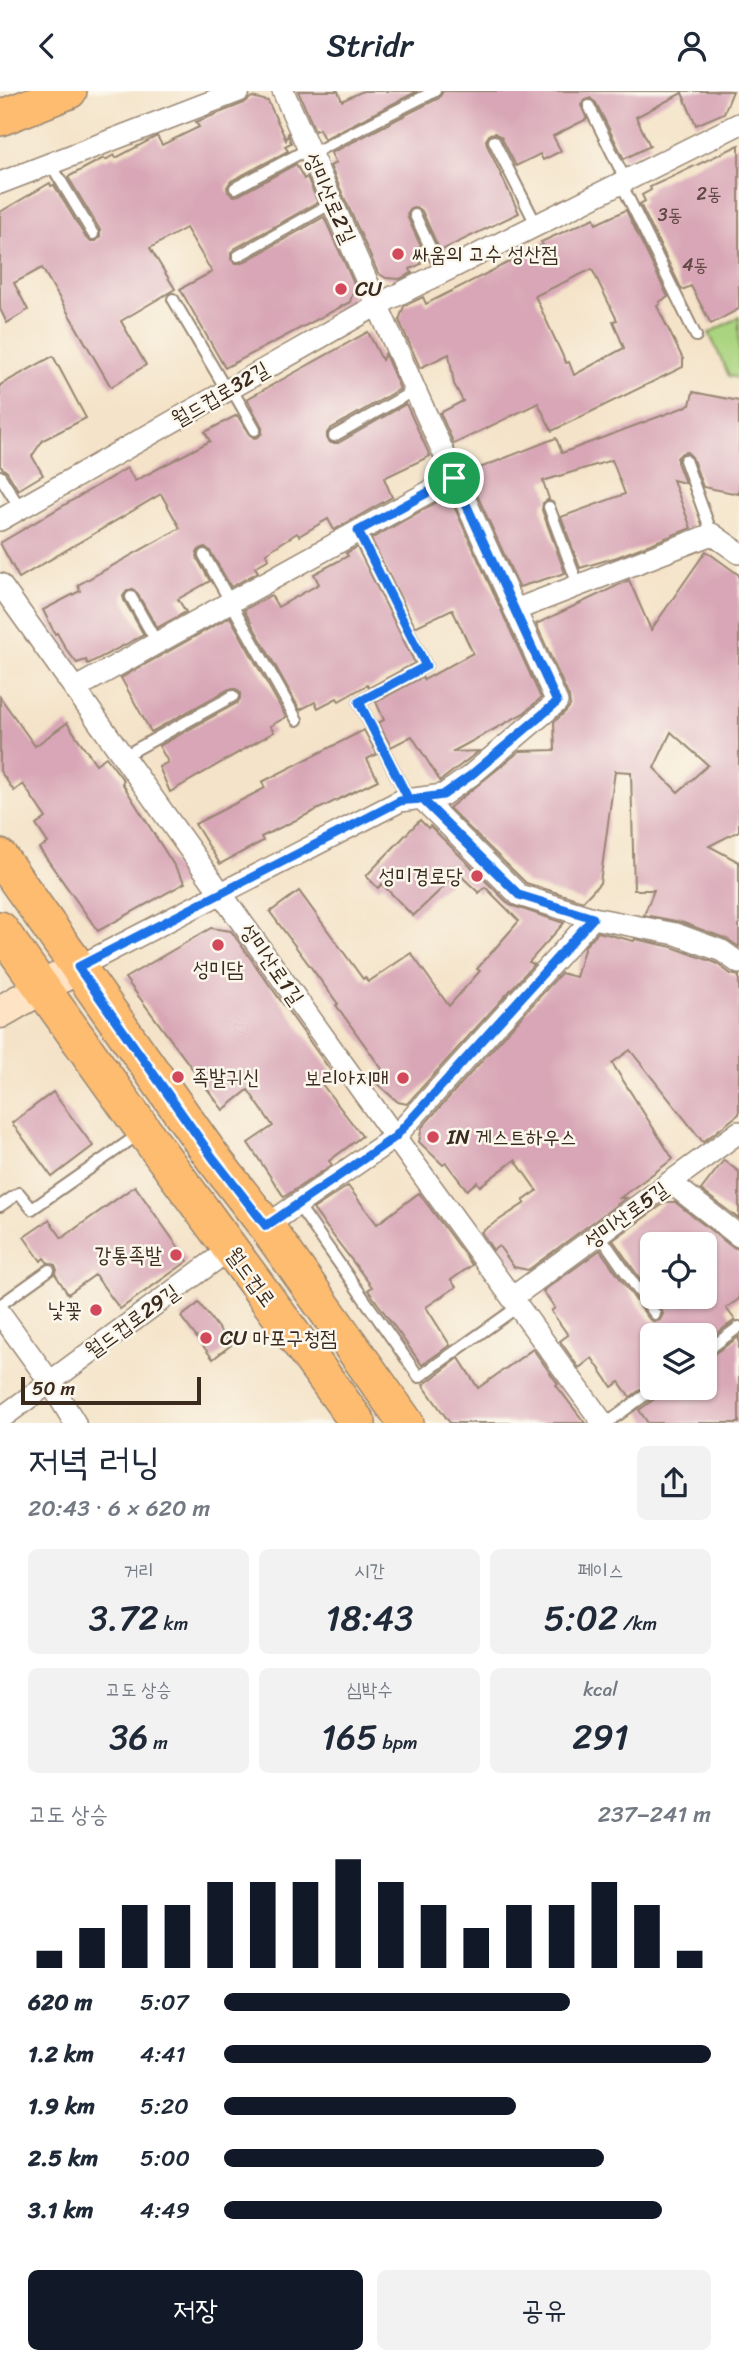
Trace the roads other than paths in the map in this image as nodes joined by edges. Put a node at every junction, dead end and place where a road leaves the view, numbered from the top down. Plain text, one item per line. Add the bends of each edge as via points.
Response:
1 (69, 91) edge
2 (239, 91) edge
3 (283, 91) edge
4 (435, 91) edge
5 (589, 107) dead end
6 (0, 118) edge
7 (739, 124) edge
8 (494, 141) dead end
9 (309, 151) junction
10 (50, 163) junction
11 (624, 182) junction
12 (0, 183) edge
13 (235, 188) dead end
14 (332, 203) junction
15 (415, 215) dead end
16 (537, 226) junction
17 (93, 233) dead end
18 (238, 255) dead end
19 (442, 273) junction
20 (173, 299) dead end
21 (377, 305) junction
22 (696, 336) dead end
23 (229, 389) junction
24 (415, 390) junction
25 (255, 430) dead end
26 (334, 436) dead end
27 (685, 460) dead end
28 (0, 476) edge
29 (454, 478) junction
30 (549, 507) dead end
31 (20, 509) junction
32 (0, 520) edge
33 (358, 531) junction
34 (712, 534) junction
35 (739, 553) edge
36 (204, 555) dead end
37 (0, 584) edge
38 (578, 585) junction
39 (131, 597) dead end
40 (232, 602) junction
41 (514, 610) junction
42 (157, 643) junction
43 (76, 688) junction
44 (233, 697) dead end
45 (297, 720) dead end
46 (124, 756) junction
47 (416, 799) junction
48 (3, 866) edge
49 (222, 894) junction
50 (593, 918) junction
51 (0, 929) edge
52 (739, 963) edge
53 (78, 967) junction
54 (42, 987) junction
55 (0, 1012) edge
56 (157, 1078) junction
57 (134, 1117) junction
58 (739, 1132) edge
59 (395, 1137) junction
60 (670, 1182) junction
61 (298, 1205) junction
62 (0, 1206) edge
63 (266, 1226) junction
64 (599, 1234) junction
65 (739, 1236) edge
66 (230, 1249) junction
67 (49, 1270) dead end
68 (516, 1301) junction
69 (0, 1305) edge
70 (0, 1313) edge
71 (655, 1314) dead end
72 (739, 1327) edge
73 (717, 1343) edge
74 (50, 1382) junction
75 (640, 1398) edge
76 (0, 1419) edge
77 (75, 1423) edge
78 (358, 1423) edge
79 (405, 1423) edge
80 (605, 1423) edge

1 - 6 main road
2 - 10 street
3 - 9 street, 성미산로2길
4 - 9 lane
5 - 11 lane
7 - 11 street, 월드컵로32길
8 - 16 lane
9 - 13 lane
9 - 14 street, 성미산로2길
10 - 12 street
10 - 17 lane
11 - 16 street, 월드컵로32길
11 - 22 lane
14 - 18 lane
14 - 21 street, 성미산로2길
15 - 19 lane
16 - 19 street, 월드컵로32길
19 - 21 street, 월드컵로32길
20 - 23 lane
21 - 23 street, 월드컵로32길
21 - 24 street, 성미산로2길
23 - 25 lane
23 - 31 street, 월드컵로32길
24 - 26 lane
24 - 29 street, 성미산로2길
27 - 34 lane
28 - 31 lane
29 - 33 street
29 - 41 street, 성미산로2길
30 - 38 lane
31 - 32 street, 월드컵로32길
33 - 40 street
33 - 47 lane via 426,666 359,702
34 - 35 street
34 - 38 street
36 - 40 lane
37 - 43 street, 성미산로1길
38 - 41 street
39 - 42 lane
40 - 42 street
40 - 45 lane
41 - 47 street, 성미산로2길 via 557,702 443,795
42 - 43 street
43 - 46 street, 성미산로1길
44 - 46 lane
46 - 49 street, 성미산로1길
47 - 49 street via 400,801
47 - 50 street via 519,895
48 - 53 main road, 월드컵로
49 - 53 street
49 - 59 street, 성미산로1길
50 - 52 street via 676,935 722,951
50 - 59 street
51 - 54 main road, 월드컵로
53 - 54 street
53 - 56 main road, 월드컵로
54 - 55 street
54 - 57 main road, 월드컵로
56 - 57 main road
56 - 63 main road, 월드컵로
57 - 62 lane via 32,1209 19,1193
57 - 66 main road, 월드컵로
58 - 60 street, 성미산로5길
59 - 61 street, 월드컵로
59 - 68 street, 성미산로1길
60 - 64 street, 성미산로5길
60 - 65 street
61 - 63 street, 월드컵로
61 - 68 lane via 419,1377
63 - 79 main road, 월드컵로
64 - 68 street, 성미산로5길
64 - 71 lane
66 - 74 street, 월드컵로29길
66 - 78 main road, 월드컵로
67 - 69 lane
68 - 80 street, 성미산로1길
70 - 74 street
72 - 73 lane
74 - 76 street, 월드컵로29길
74 - 77 street
75 - 80 lane, 성미산로1길

